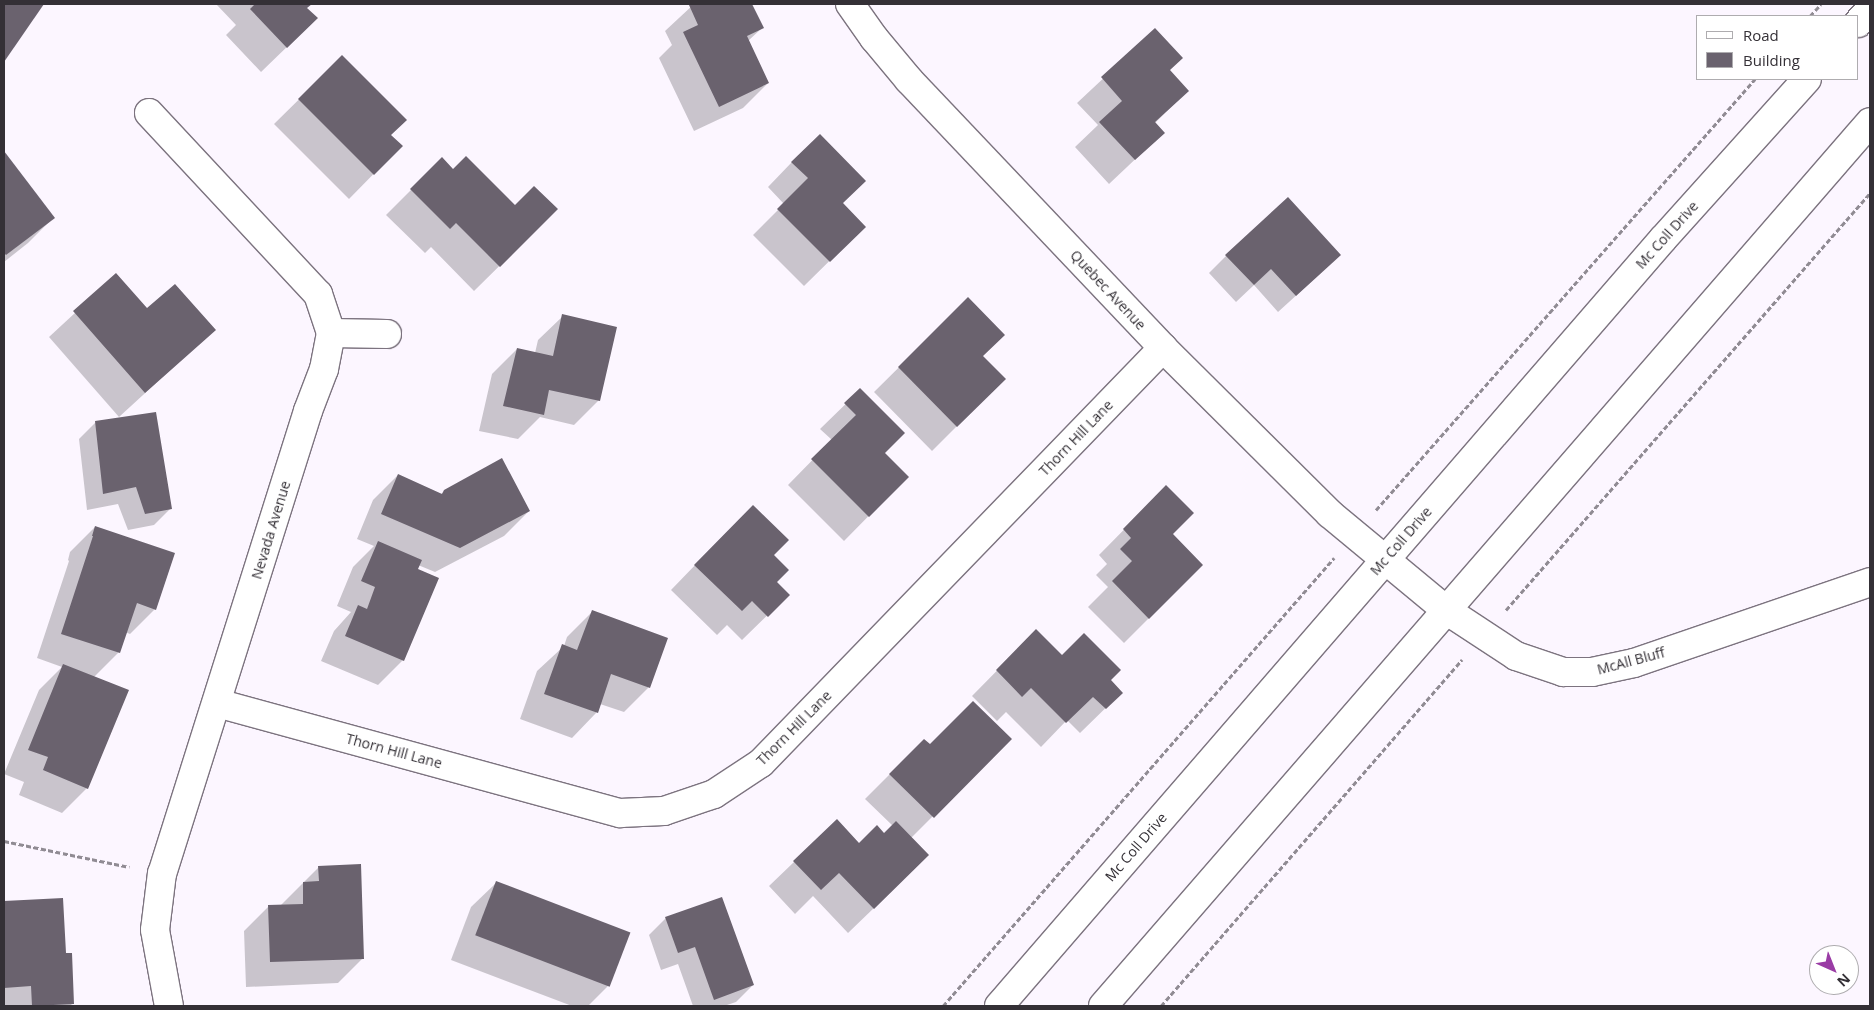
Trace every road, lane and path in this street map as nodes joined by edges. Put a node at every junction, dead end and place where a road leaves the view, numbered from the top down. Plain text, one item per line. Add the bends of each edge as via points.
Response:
1 (850, 4) edge
2 (1821, 4) edge
3 (1870, 9) edge
4 (1811, 15) edge
5 (1859, 22) edge
6 (1806, 80) edge
7 (149, 113) dead end
8 (1870, 122) edge
9 (1870, 193) edge
10 (330, 333) junction
11 (388, 334) dead end
12 (1162, 348) junction
13 (1384, 560) junction
14 (1870, 582) edge
15 (1446, 610) junction
16 (1484, 635) junction
17 (216, 702) junction
18 (4, 841) edge
19 (162, 873) junction
20 (169, 1006) edge
21 (999, 1006) edge
22 (1103, 1006) edge
23 (1161, 1006) edge

1 - 12 street, Quebec Avenue via 909,80
2 - 4 path
3 - 5 street
6 - 13 street, Mc Coll Drive
7 - 10 street, Nevada Avenue via 318,294
8 - 15 street
9 - 16 path
10 - 11 street
10 - 17 street, Nevada Avenue via 324,369
12 - 13 street, Quebec Avenue via 1330,514
12 - 17 street, Thorn Hill Lane via 761,763 714,794 664,811 620,813
13 - 15 street, McAll Bluff
13 - 21 street, Mc Coll Drive
14 - 16 street, McAll Bluff via 1634,663 1592,672 1563,672 1516,656
15 - 16 street, McAll Bluff
15 - 22 street
16 - 23 path
17 - 19 street, Nevada Avenue
18 - 19 path
19 - 20 street, Nevada Avenue via 155,930

